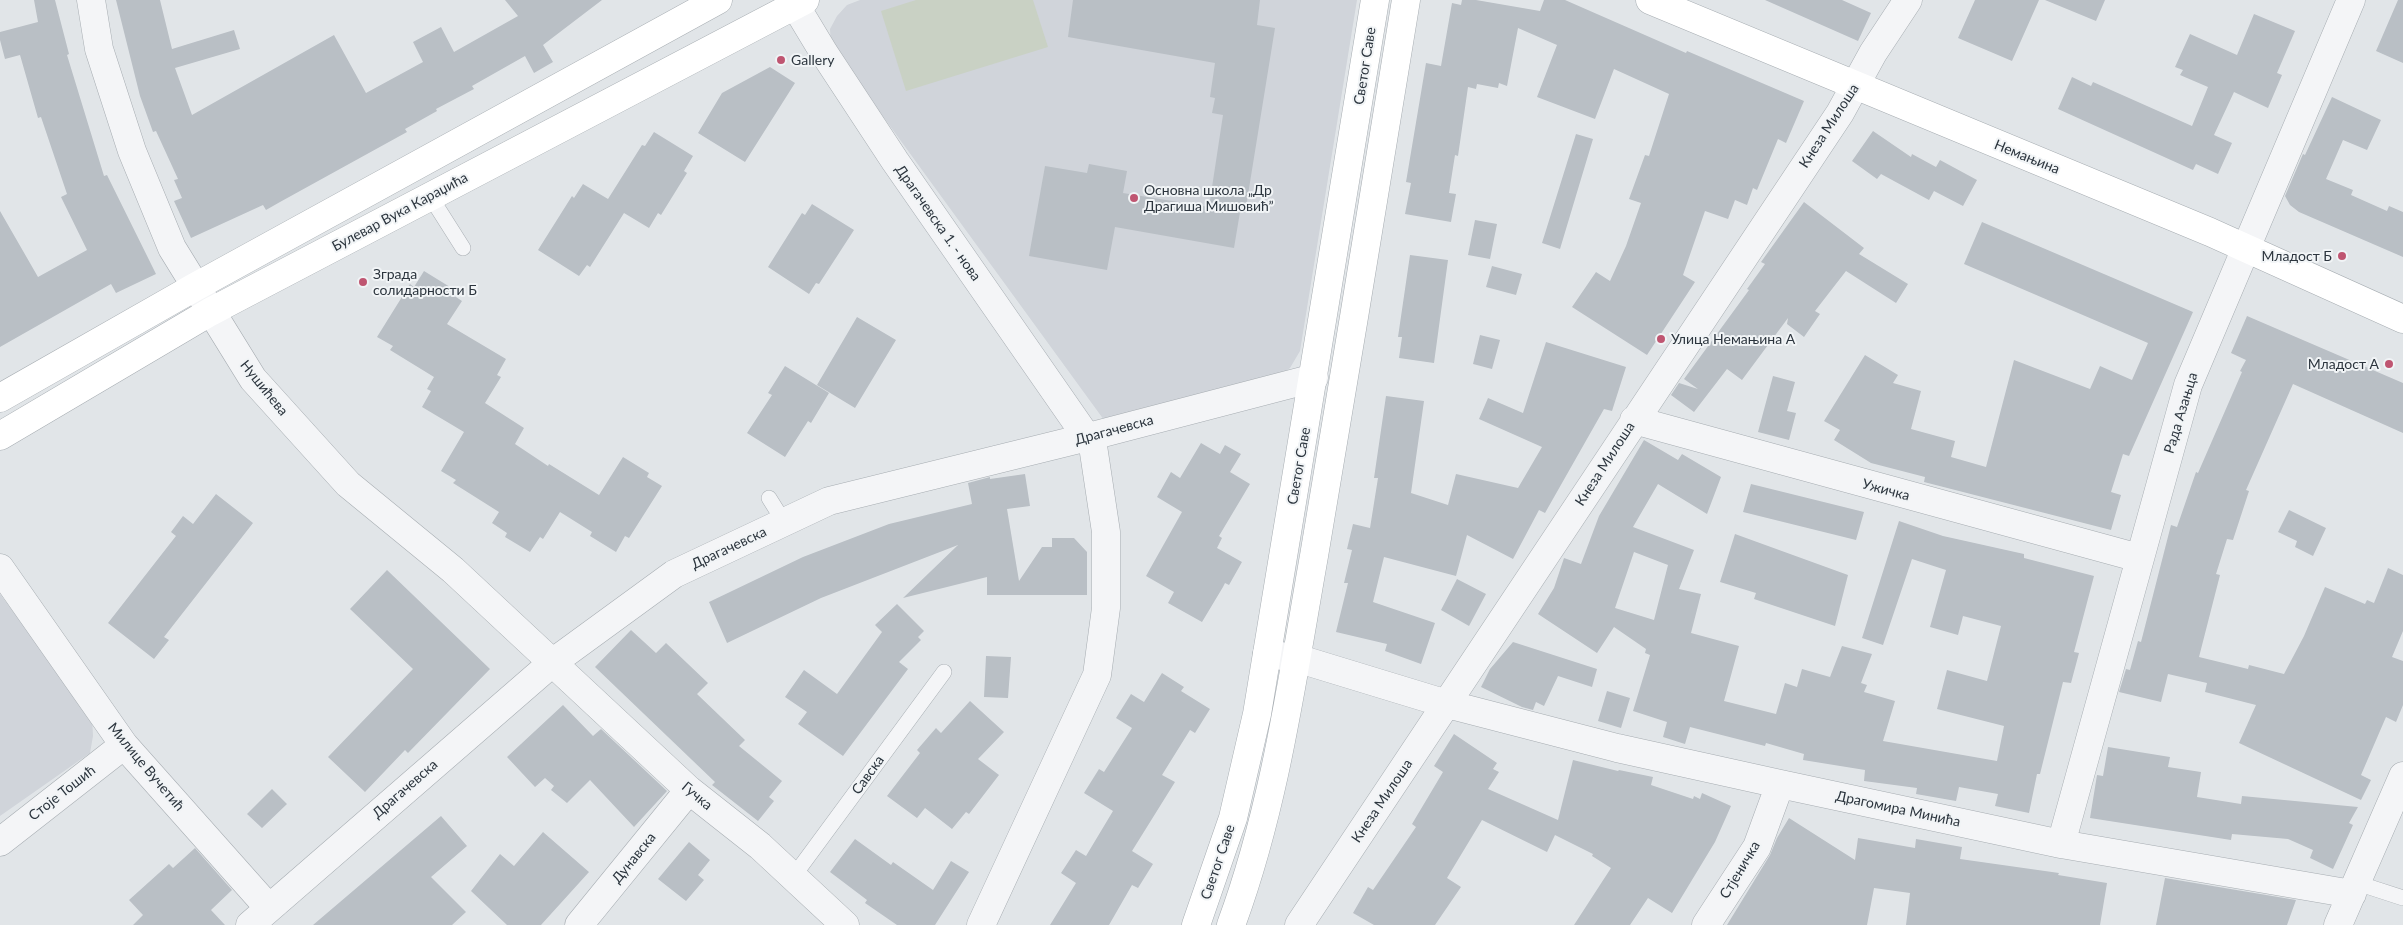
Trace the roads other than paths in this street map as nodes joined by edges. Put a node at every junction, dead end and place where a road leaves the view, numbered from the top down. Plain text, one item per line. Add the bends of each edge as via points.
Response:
1 (91, 0) edge
2 (718, 0) edge
3 (1375, 0) edge
4 (1406, 0) edge
5 (1650, 0) edge
6 (1908, 0) edge
7 (2351, 0) edge
8 (797, 1) edge
9 (1856, 86) junction
10 (430, 196) junction
11 (463, 248) dead end
12 (2244, 248) junction
13 (195, 287) junction
14 (210, 312) junction
15 (2403, 319) edge
16 (1314, 378) junction
17 (0, 398) edge
18 (1634, 420) junction
19 (0, 436) edge
20 (1088, 437) junction
21 (769, 498) dead end
22 (784, 522) junction
23 (2139, 558) junction
24 (0, 568) edge
25 (1267, 654) junction
26 (1296, 658) junction
27 (552, 663) junction
28 (944, 672) dead end
29 (1447, 704) junction
30 (124, 745) junction
31 (2403, 776) edge
32 (1780, 784) junction
33 (689, 790) junction
34 (0, 842) edge
35 (2061, 844) junction
36 (793, 877) junction
37 (2355, 888) junction
38 (2403, 898) edge
39 (259, 916) edge
40 (579, 925) edge
41 (845, 925) edge
42 (981, 925) edge
43 (1196, 925) edge
44 (1231, 925) edge
45 (1299, 925) edge
46 (1706, 925) edge
47 (2338, 925) edge

1 - 13 street, Нушићева via 99,49 132,151 172,248
2 - 13 street
3 - 16 street, Светог Саве
4 - 26 street
5 - 9 street, Немањина
6 - 9 street, Кнеза Милоша via 1873,53
7 - 12 street, Рада Азањца
8 - 10 street, Булевар Вука Караџића
8 - 20 street, Драгачевска 1. - нова via 824,53 895,161
9 - 12 street, Немањина
9 - 18 street, Кнеза Милоша
10 - 11 lane
10 - 14 street, Булевар Вука Караџића
12 - 15 street, Немањина
12 - 23 street, Рада Азањца via 2188,385
13 - 14 street, Нушићева
13 - 17 street
14 - 19 street, Булевар Вука Караџића
14 - 27 street, Нушићева via 253,379 348,484 453,570
16 - 20 street, Драгачевска
16 - 25 street, Светог Саве
18 - 23 street, Ужичка
18 - 29 street, Кнеза Милоша
20 - 22 street, Драгачевска via 829,501
20 - 42 street, Драгачевска 1. - нова via 1093,446 1106,532 1106,608 1097,675
21 - 22 lane
22 - 27 street, Драгачевска via 674,574
23 - 35 street, Рада Азањца
24 - 30 street, Милице Вучетић
25 - 26 street, Драгомира Минића
25 - 43 street, Светог Саве via 1233,818
26 - 29 street, Драгомира Минића
26 - 44 street via 1264,824
27 - 33 street, Гучка
27 - 39 street, Драгачевска
28 - 36 lane, Савска
29 - 32 street, Драгомира Минића via 1617,748
29 - 45 street, Кнеза Милоша
30 - 34 street, Стоје Тошић
30 - 39 street, Милице Вучетић
31 - 37 street
32 - 35 street, Драгомира Минића
32 - 46 street, Стјеничка via 1757,847
33 - 36 street, Гучка via 760,846
33 - 40 street, Дунавска
35 - 37 street, Драгомира Минића
36 - 41 street, Гучка
37 - 38 lane
37 - 47 street

